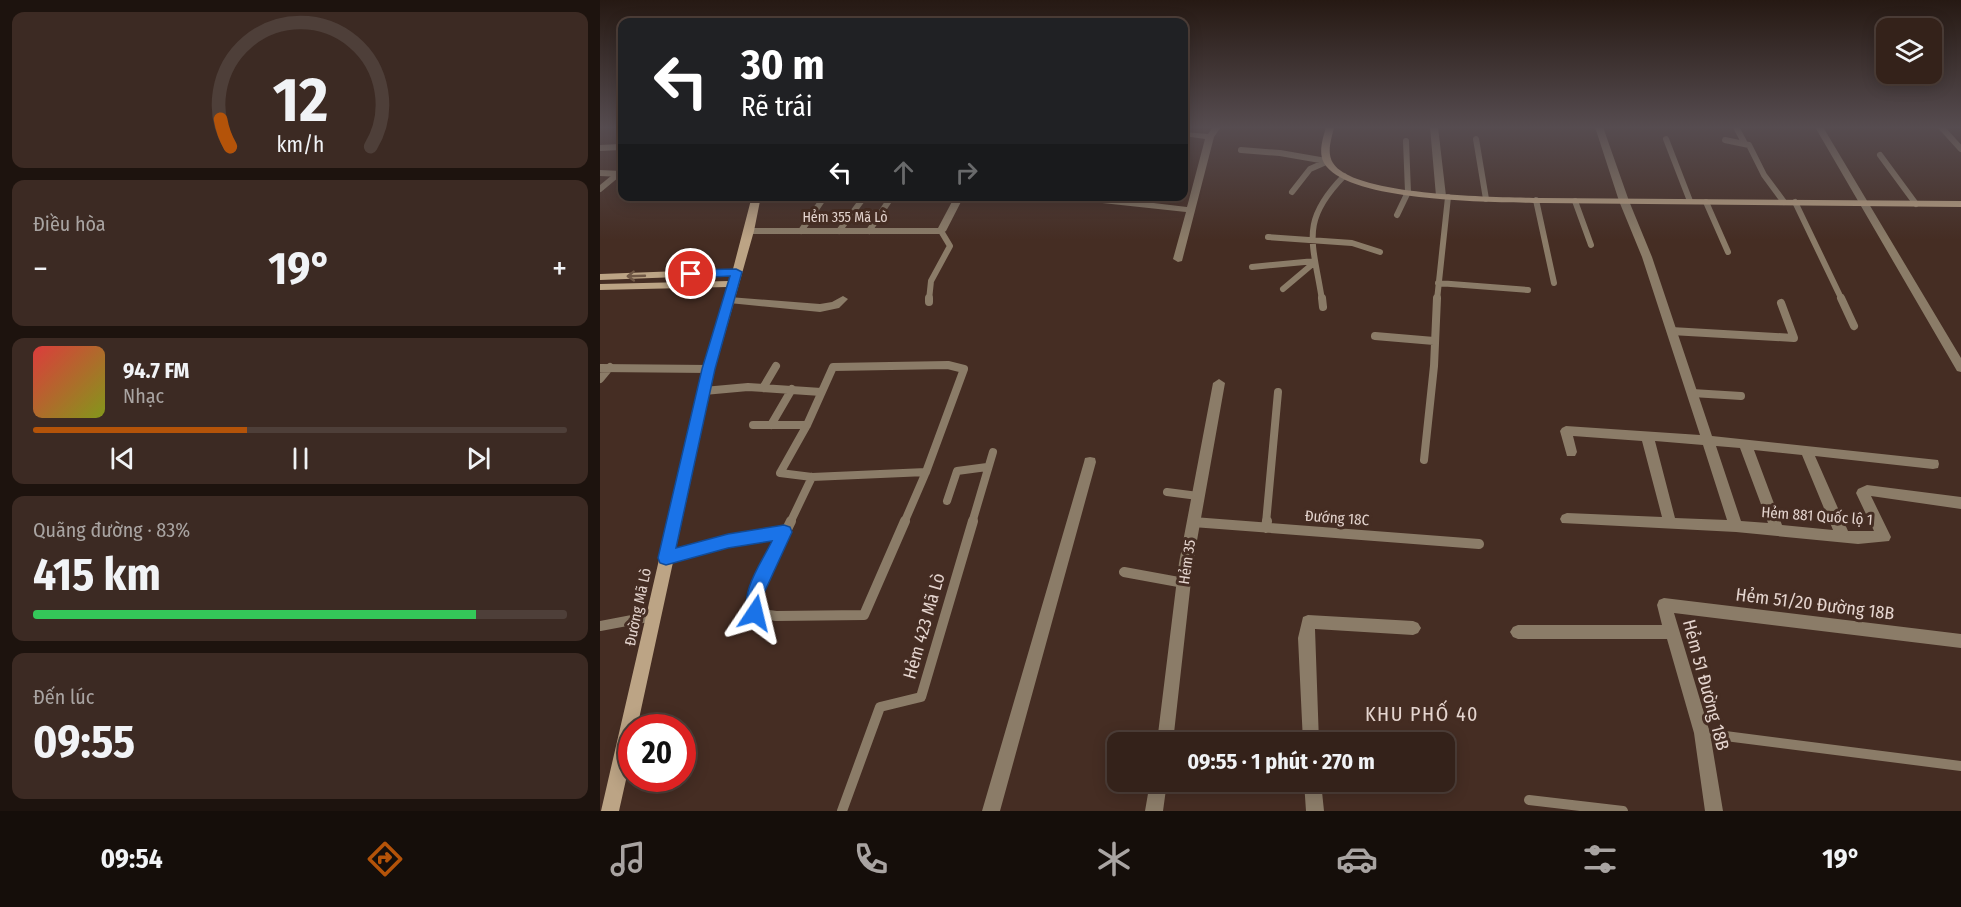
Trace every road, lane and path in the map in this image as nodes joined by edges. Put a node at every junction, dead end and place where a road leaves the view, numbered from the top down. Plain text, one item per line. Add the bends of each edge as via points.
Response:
1 (1202, 165) edge
2 (1318, 165) edge
3 (1331, 165) edge
4 (1407, 165) edge
5 (1440, 165) edge
6 (1480, 165) edge
7 (1612, 165) edge
8 (1676, 165) edge
9 (1760, 165) edge
10 (1843, 165) edge
11 (1887, 165) edge
12 (600, 173) edge
13 (618, 174) edge
14 (618, 176) edge
15 (1344, 176) junction
16 (600, 189) edge
17 (1292, 192) dead end
18 (1408, 192) junction
19 (1444, 196) junction
20 (1486, 199) junction
21 (1536, 200) junction
22 (756, 201) edge
23 (822, 201) edge
24 (861, 201) edge
25 (889, 201) edge
26 (957, 201) edge
27 (1110, 201) edge
28 (1575, 201) junction
29 (1624, 201) junction
30 (1690, 201) junction
31 (1706, 202) junction
32 (1784, 202) junction
33 (1795, 202) junction
34 (1866, 203) junction
35 (1916, 204) junction
36 (1961, 204) edge
37 (1189, 210) junction
38 (1397, 215) dead end
39 (750, 231) junction
40 (801, 231) junction
41 (839, 231) junction
42 (869, 231) junction
43 (941, 231) junction
44 (1269, 237) dead end
45 (1311, 239) junction
46 (1591, 245) dead end
47 (1380, 252) dead end
48 (1728, 252) dead end
49 (1178, 259) dead end
50 (1315, 261) junction
51 (1252, 267) dead end
52 (600, 277) edge
53 (735, 278) junction
54 (1438, 283) junction
55 (1554, 283) dead end
56 (600, 287) edge
57 (1283, 289) dead end
58 (1528, 290) dead end
59 (843, 299) dead end
60 (729, 300) junction
61 (929, 302) dead end
62 (1780, 303) dead end
63 (1323, 307) dead end
64 (1854, 326) dead end
65 (1671, 331) junction
66 (1375, 336) dead end
67 (1434, 341) junction
68 (776, 366) dead end
69 (610, 367) junction
70 (600, 368) edge
71 (1961, 368) edge
72 (709, 369) junction
73 (600, 379) edge
74 (1219, 383) dead end
75 (763, 388) junction
76 (792, 389) junction
77 (704, 391) junction
78 (821, 392) junction
79 (1278, 392) dead end
80 (1692, 393) junction
81 (1741, 396) dead end
82 (753, 425) dead end
83 (771, 425) junction
84 (807, 425) junction
85 (1647, 436) junction
86 (1708, 440) junction
87 (1744, 444) junction
88 (1806, 450) junction
89 (993, 452) dead end
90 (1570, 452) dead end
91 (1424, 460) dead end
92 (1090, 462) dead end
93 (1933, 464) dead end
94 (987, 467) junction
95 (926, 471) junction
96 (812, 477) junction
97 (1167, 492) dead end
98 (1198, 496) junction
99 (946, 501) dead end
100 (1961, 504) edge
101 (1567, 519) dead end
102 (1194, 522) junction
103 (1670, 523) junction
104 (1736, 526) junction
105 (1266, 528) junction
106 (1778, 531) junction
107 (784, 532) junction
108 (1843, 536) junction
109 (1479, 544) dead end
110 (666, 558) junction
111 (1124, 572) dead end
112 (1184, 583) junction
113 (1664, 605) joint
114 (653, 616) junction
115 (600, 626) edge
116 (1413, 628) dead end
117 (1518, 632) dead end
118 (1672, 632) junction
119 (1961, 641) edge
120 (1166, 732) edge
121 (1311, 732) edge
122 (1702, 733) junction
123 (1961, 766) edge
124 (1157, 792) edge
125 (1314, 792) edge
126 (1529, 800) dead end
127 (610, 811) edge
128 (842, 811) edge
129 (991, 811) edge
130 (1154, 811) edge
131 (1315, 811) edge
132 (1623, 811) edge
133 (1714, 811) edge

1 - 37 street
2 - 17 lane via 1310,169
3 - 15 main road
4 - 18 lane
5 - 19 street
6 - 20 lane
7 - 29 street
8 - 30 lane
9 - 32 lane
10 - 34 street
11 - 35 lane
12 - 13 street
14 - 16 lane
15 - 18 main road via 1359,183
15 - 45 lane via 1327,191 1315,211
18 - 19 main road
18 - 38 lane
19 - 20 main road
19 - 54 lane
20 - 21 main road
21 - 28 main road
21 - 55 lane
22 - 39 main road, Đường Mã Lò
23 - 40 lane
24 - 41 lane
25 - 42 lane
26 - 43 street
27 - 37 street
28 - 29 main road
28 - 46 lane
29 - 30 main road
29 - 65 street
30 - 31 main road
31 - 32 main road
31 - 48 lane
32 - 33 main road
33 - 34 main road
33 - 64 lane
34 - 35 main road
34 - 71 street
35 - 36 main road
37 - 49 street
39 - 40 street, Hẻm 355 Mã Lò
39 - 53 main road, Đường Mã Lò
40 - 41 street, Hẻm 355 Mã Lò
41 - 42 street, Hẻm 355 Mã Lò
42 - 43 street, Hẻm 355 Mã Lò
43 - 61 lane via 950,246 931,281
44 - 45 lane
45 - 47 lane via 1352,243
45 - 50 lane
50 - 51 lane
50 - 57 lane
50 - 63 lane
53 -> 52 main road
53 - 56 main road
53 - 60 main road, Đường Mã Lò
54 - 58 lane
54 - 67 lane
59 - 60 street via 820,308
60 - 72 main road, Đường Mã Lò
62 - 65 lane via 1794,338
65 - 80 street
66 - 67 lane
67 - 91 lane
68 - 75 lane
69 - 70 lane
69 - 72 lane
69 - 73 lane
72 - 77 main road, Đường Mã Lò
74 - 98 street, Hẻm 35
75 - 76 lane
75 - 77 lane
76 - 78 lane
76 - 83 lane
77 - 110 main road, Đường Mã Lò
78 - 84 lane
78 - 95 lane via 833,367 948,365 964,369
79 - 105 lane
80 - 81 lane
80 - 86 street
82 - 83 lane
83 - 84 lane
84 - 96 lane via 780,473
85 - 86 street
85 - 90 street via 1566,431
85 - 103 street
86 - 87 street
86 - 104 street
87 - 88 street
87 - 106 street
88 - 93 street
88 - 108 street
89 - 94 lane, Hẻm 423 Mã Lò
92 - 129 street
94 - 99 lane via 957,471
94 - 128 lane, Hẻm 423 Mã Lò via 921,697 880,707
95 - 96 lane
95 - 107 lane via 864,615 755,613 756,593
96 - 107 lane
97 - 98 lane
98 - 102 street, Hẻm 35
100 - 108 street, Hẻm 881 Quốc lộ 1 via 1867,490 1863,493 1884,537
101 - 103 street
102 - 105 lane, Đướng 18C
102 - 112 street, Hẻm 35
103 - 104 street, Hẻm 881 Quốc lộ 1
104 - 106 street, Hẻm 881 Quốc lộ 1
105 - 109 lane, Đướng 18C
106 - 108 street, Hẻm 881 Quốc lộ 1
107 - 110 lane via 728,541
110 - 114 main road, Đường Mã Lò
111 - 112 lane
112 - 120 street, Hẻm 35
113 - 118 street, Hẻm 51 Đường 18B
113 - 119 street, Hẻm 51/20 Đường 18B
114 - 115 lane
114 - 127 main road, Đường Mã Lò
116 - 121 street via 1308,622
117 - 118 street
118 - 122 street, Hẻm 51 Đường 18B
122 - 123 lane
122 - 133 street, Hẻm 51 Đường 18B
124 - 130 street
125 - 131 street
126 - 132 lane

